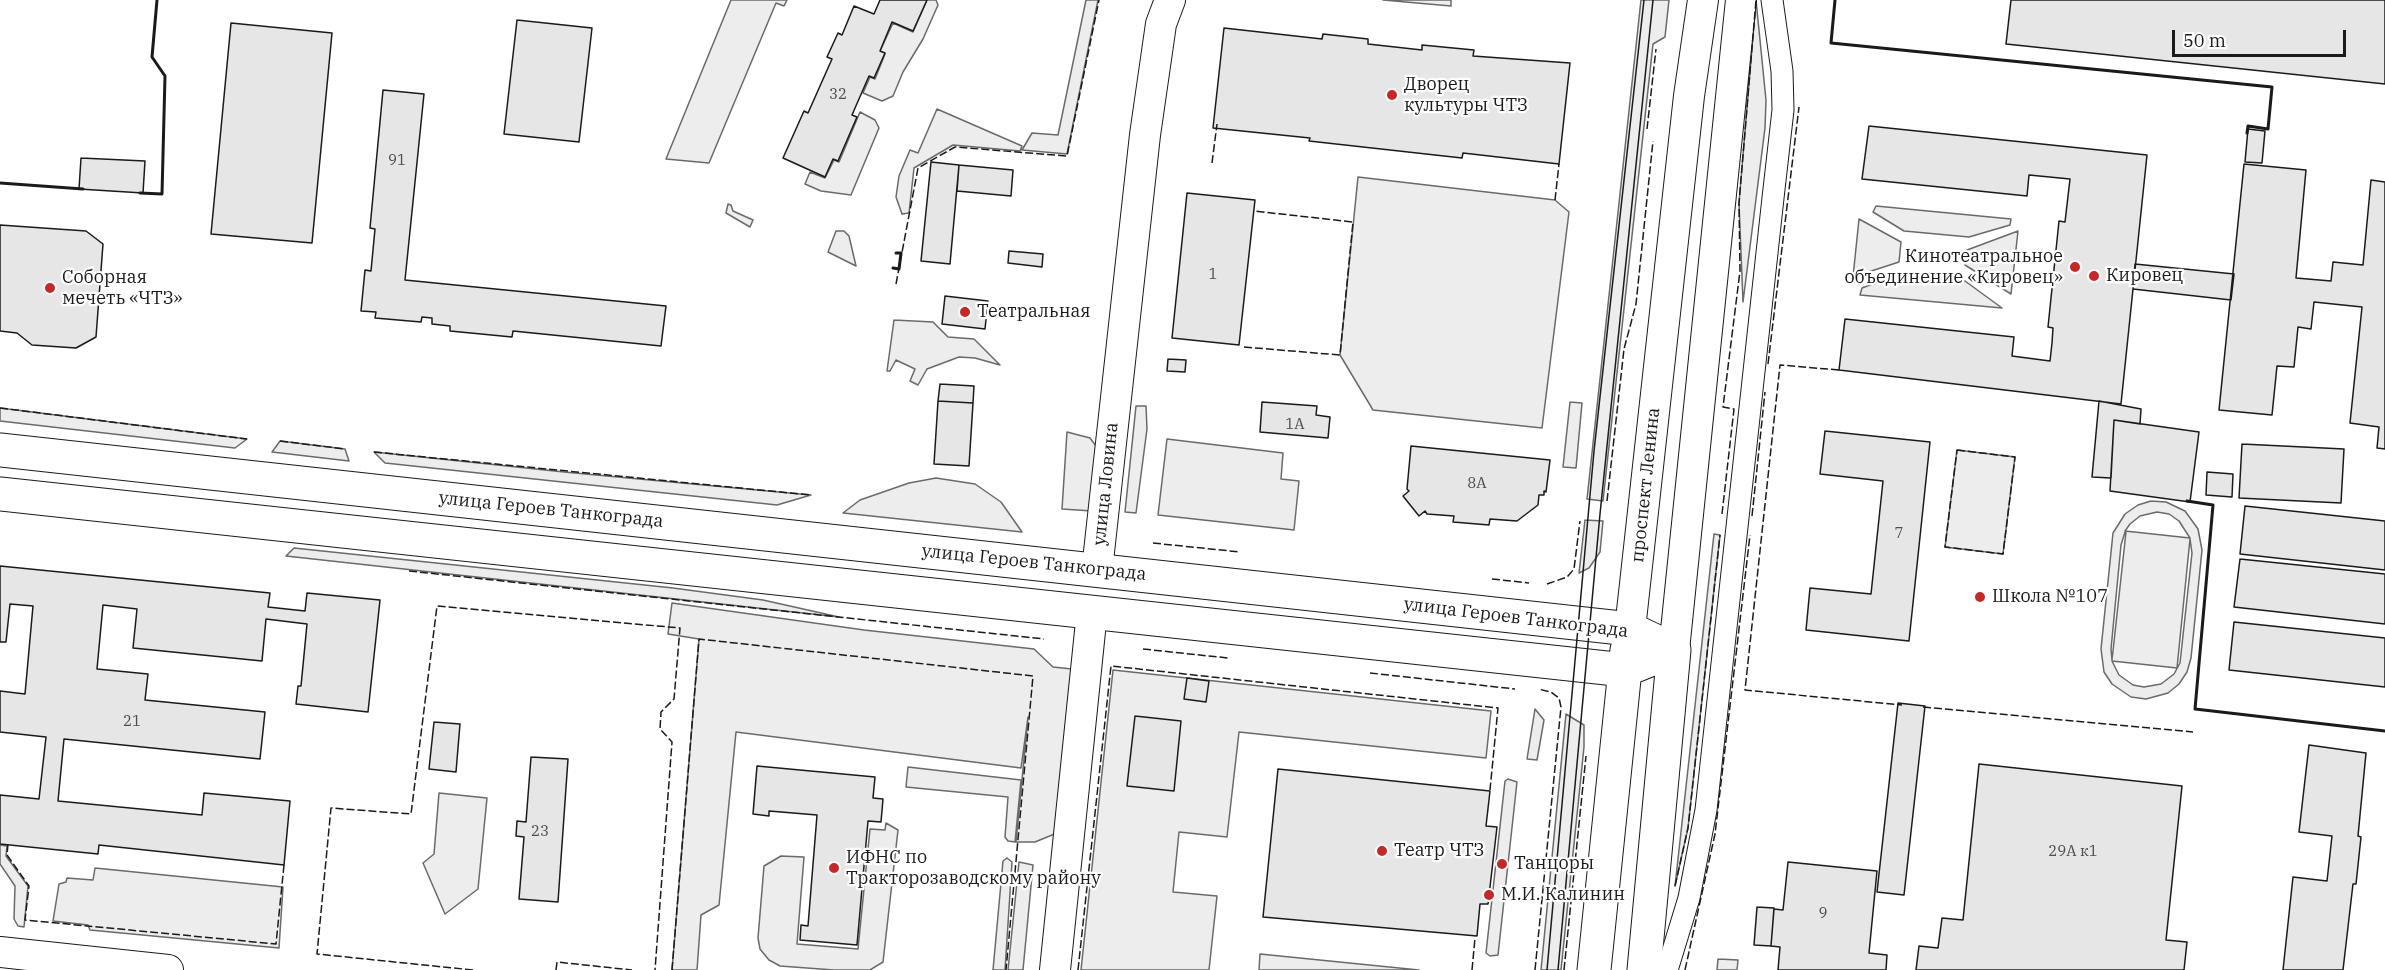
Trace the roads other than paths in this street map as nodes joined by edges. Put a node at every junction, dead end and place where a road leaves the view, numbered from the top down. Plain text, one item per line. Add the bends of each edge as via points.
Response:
1 (1170, 0) edge
2 (1703, 0) edge
3 (1741, 0) edge
4 (1772, 0) edge
5 (0, 450) edge
6 (0, 494) edge
7 (1097, 570) junction
8 (1092, 612) junction
9 (1630, 629) junction
10 (1674, 650) junction
11 (1625, 670) junction
12 (0, 952) edge
13 (168, 970) edge
14 (1055, 970) edge
15 (1594, 970) edge
16 (1644, 970) edge
17 (1667, 970) edge

1 - 7 main road, улица Ловина via 1161,24 1144,135
2 - 9 main road, проспект Ленина
3 - 10 main road
4 - 17 street via 1782,71 1773,198 1706,810 1689,898
5 - 7 main road, улица Героев Танкограда
6 - 8 main road, улица Героев Танкограда
7 - 8 main road, улица Ловина
7 - 9 main road, улица Героев Танкограда
8 - 11 main road, улица Героев Танкограда
8 - 14 main road, улица Ловина
9 - 10 main road, улица Героев Танкограда
9 - 11 main road, проспект Ленина
10 - 11 main road, улица Героев Танкограда
10 - 16 main road
11 - 15 main road, проспект Ленина
12 - 13 main road

